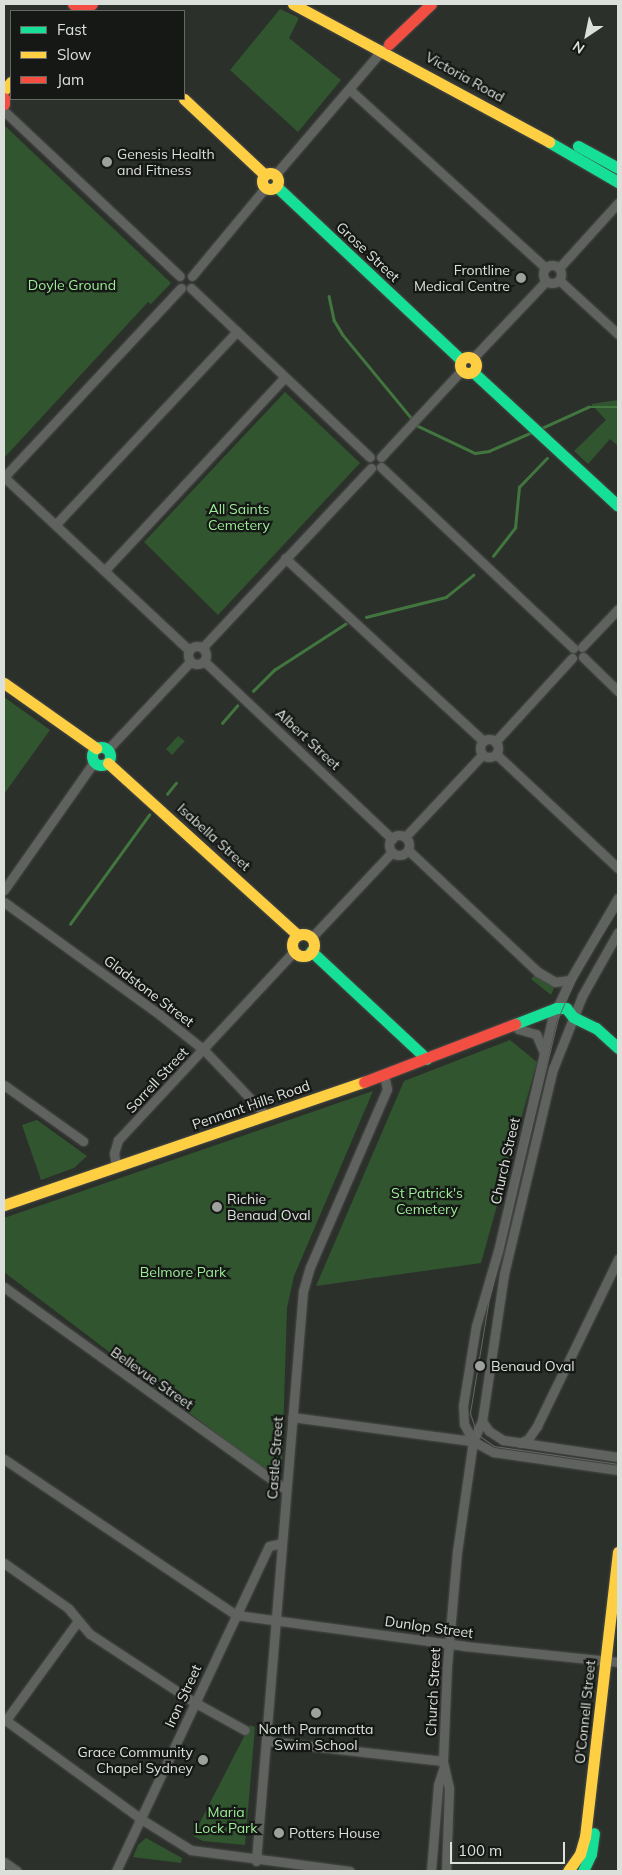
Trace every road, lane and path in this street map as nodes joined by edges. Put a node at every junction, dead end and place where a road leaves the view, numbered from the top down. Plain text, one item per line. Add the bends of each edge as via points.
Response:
1 (293, 4) edge
2 (314, 4) edge
3 (431, 4) edge
4 (74, 8) edge
5 (90, 8) edge
6 (386, 46) junction
7 (349, 89) junction
8 (4, 98) edge
9 (185, 100) edge
10 (4, 104) edge
11 (4, 111) edge
12 (618, 168) edge
13 (270, 181) junction
14 (618, 182) edge
15 (618, 203) edge
16 (546, 268) junction
17 (559, 268) junction
18 (180, 276) junction
19 (192, 276) junction
20 (559, 280) junction
21 (546, 281) junction
22 (181, 288) junction
23 (192, 288) junction
24 (237, 331) junction
25 (618, 334) edge
26 (465, 363) junction
27 (285, 377) junction
28 (370, 457) junction
29 (381, 457) junction
30 (381, 467) junction
31 (371, 468) junction
32 (4, 477) edge
33 (618, 506) edge
34 (57, 523) junction
35 (285, 558) junction
36 (105, 570) junction
37 (618, 609) edge
38 (577, 647) junction
39 (202, 648) junction
40 (189, 650) junction
41 (583, 657) junction
42 (572, 658) junction
43 (204, 661) junction
44 (190, 662) junction
45 (4, 683) edge
46 (618, 691) edge
47 (483, 741) junction
48 (495, 742) junction
49 (96, 748) junction
50 (108, 749) junction
51 (496, 754) junction
52 (482, 755) junction
53 (94, 762) junction
54 (108, 762) junction
55 (405, 837) junction
56 (392, 838) junction
57 (408, 850) junction
58 (392, 852) junction
59 (618, 868) edge
60 (4, 890) edge
61 (618, 898) edge
62 (4, 902) edge
63 (618, 932) edge
64 (298, 935) junction
65 (311, 938) junction
66 (294, 951) junction
67 (311, 951) junction
68 (570, 980) junction
69 (554, 1013) junction
70 (573, 1017) junction
71 (512, 1029) junction
72 (618, 1048) edge
73 (204, 1050) junction
74 (544, 1056) junction
75 (427, 1059) junction
76 (384, 1075) junction
77 (4, 1085) edge
78 (267, 1116) junction
79 (83, 1140) dead end
80 (116, 1167) junction
81 (4, 1205) edge
82 (618, 1259) edge
83 (4, 1287) edge
84 (292, 1417) junction
85 (482, 1421) junction
86 (537, 1426) junction
87 (492, 1434) junction
88 (473, 1441) junction
89 (520, 1443) junction
90 (545, 1447) junction
91 (618, 1457) edge
92 (4, 1459) edge
93 (618, 1470) edge
94 (286, 1490) junction
95 (282, 1543) junction
96 (618, 1552) edge
97 (4, 1563) edge
98 (236, 1614) junction
99 (618, 1619) edge
100 (276, 1620) junction
101 (78, 1621) junction
102 (449, 1644) junction
103 (612, 1662) edge
104 (194, 1702) junction
105 (5, 1720) edge
106 (245, 1730) dead end
107 (267, 1741) junction
108 (443, 1763) junction
109 (141, 1819) junction
110 (256, 1860) junction
111 (4, 1862) edge
112 (17, 1871) edge
113 (116, 1871) edge
114 (350, 1871) edge
115 (431, 1871) edge
116 (446, 1871) edge
117 (568, 1871) edge
118 (583, 1871) edge

1 - 6 main road, Victoria Road
2 - 6 main road, Victoria Road
3 - 6 main road
4 - 5 main road
6 - 7 street
6 - 12 main road, Victoria Road
6 - 14 main road, Victoria Road
7 - 13 street
7 - 16 street
8 - 10 main road
9 - 13 main road, Grose Street
11 - 18 street
13 - 19 street
13 - 26 main road, Grose Street
15 - 17 street
16 - 17 street via 552,265
16 - 21 street
17 - 20 street
18 - 19 street
18 - 22 street
19 - 23 street
20 - 21 street via 554,283
20 - 25 street
21 - 26 street
22 - 23 street
22 - 32 street
23 - 24 street
24 - 27 street
24 - 34 street
26 - 29 street
26 - 33 main road
27 - 28 street
27 - 36 street
28 - 29 street
28 - 31 street
29 - 30 street
30 - 31 street
30 - 38 street
31 - 35 street
32 - 34 street
34 - 36 street
35 - 39 street
35 - 47 street
36 - 40 street
37 - 38 street
38 - 41 street
38 - 42 street
39 - 40 street via 197,646
39 - 43 street via 206,656
40 - 44 street
41 - 42 street
41 - 46 street
42 - 48 street
43 - 44 street
43 - 56 street, Albert Street
44 - 50 street
45 - 49 main road
47 - 48 street
47 - 52 street via 479,748
48 - 51 street
49 - 50 main road
49 - 53 main road via 92,756
50 - 54 main road via 111,754
51 - 52 street via 490,758
51 - 59 street
52 - 55 street
53 - 54 main road via 103,765
53 - 60 street
54 - 64 main road, Isabella Street
55 - 56 street via 397,835
55 - 57 street via 409,843
56 - 58 street
57 - 58 street via 400,855
57 - 68 street via 532,967 555,982
58 - 65 street
61 - 68 street, Church Street
62 - 73 street, Gladstone Street via 153,1009
63 - 70 street, Church Street
64 - 65 main road
64 - 66 main road via 292,941
65 - 67 main road
66 - 67 main road via 301,955
66 - 73 street, Sorrell Street
67 - 75 main road
68 - 69 street, Church Street
69 - 70 main road, Pennant Hills Road
69 - 71 main road, Pennant Hills Road via 514,1022
69 - 74 street, Church Street
70 - 72 main road via 596,1028
70 - 85 street, Church Street via 553,1069 508,1259
71 - 74 street via 536,1034
71 - 75 main road, Pennant Hills Road
73 - 78 street, Gladstone Street
73 - 80 street, Sorrell Street via 118,1140 114,1153
74 - 88 street, Church Street via 498,1251 476,1326 463,1406 464,1424
75 - 76 main road, Pennant Hills Road
76 - 78 main road, Pennant Hills Road
76 - 84 street, Castle Street via 388,1089 306,1278
77 - 79 street
78 - 80 main road, Pennant Hills Road
80 - 81 main road, Pennant Hills Road
82 - 86 street
83 - 94 street, Bellevue Street
84 - 88 street
84 - 94 street, Castle Street
85 - 87 street
85 - 88 street, Church Street
86 - 89 street via 528,1439
86 - 90 street via 539,1440
87 - 88 street
87 - 89 street
88 - 93 street via 493,1452
88 - 102 street, Church Street via 457,1552
89 - 90 street
90 - 91 street
92 - 98 street
94 - 95 street, Castle Street
95 - 98 street, Iron Street via 269,1546
95 - 100 street, Castle Street
96 - 103 main road, O'Connell Street
97 - 101 street via 68,1608
98 - 100 street, Dunlop Street
98 - 104 street, Iron Street
99 - 103 main road, O'Connell Street
100 - 102 street, Dunlop Street
100 - 107 street, Castle Street
101 - 104 street via 90,1634
101 - 105 street
102 - 103 street, Dunlop Street
102 - 108 street, Church Street
103 - 117 main road, O'Connell Street via 585,1837 580,1854
103 - 118 main road, O'Connell Street via 591,1854
104 - 106 street
104 - 109 street, Iron Street
105 - 109 street
107 - 108 street
107 - 110 street, Castle Street
108 - 115 street, Church Street via 438,1785
108 - 116 street, Church Street via 450,1788
109 - 110 street via 192,1850
109 - 113 street, Iron Street
110 - 114 street
111 - 112 street

